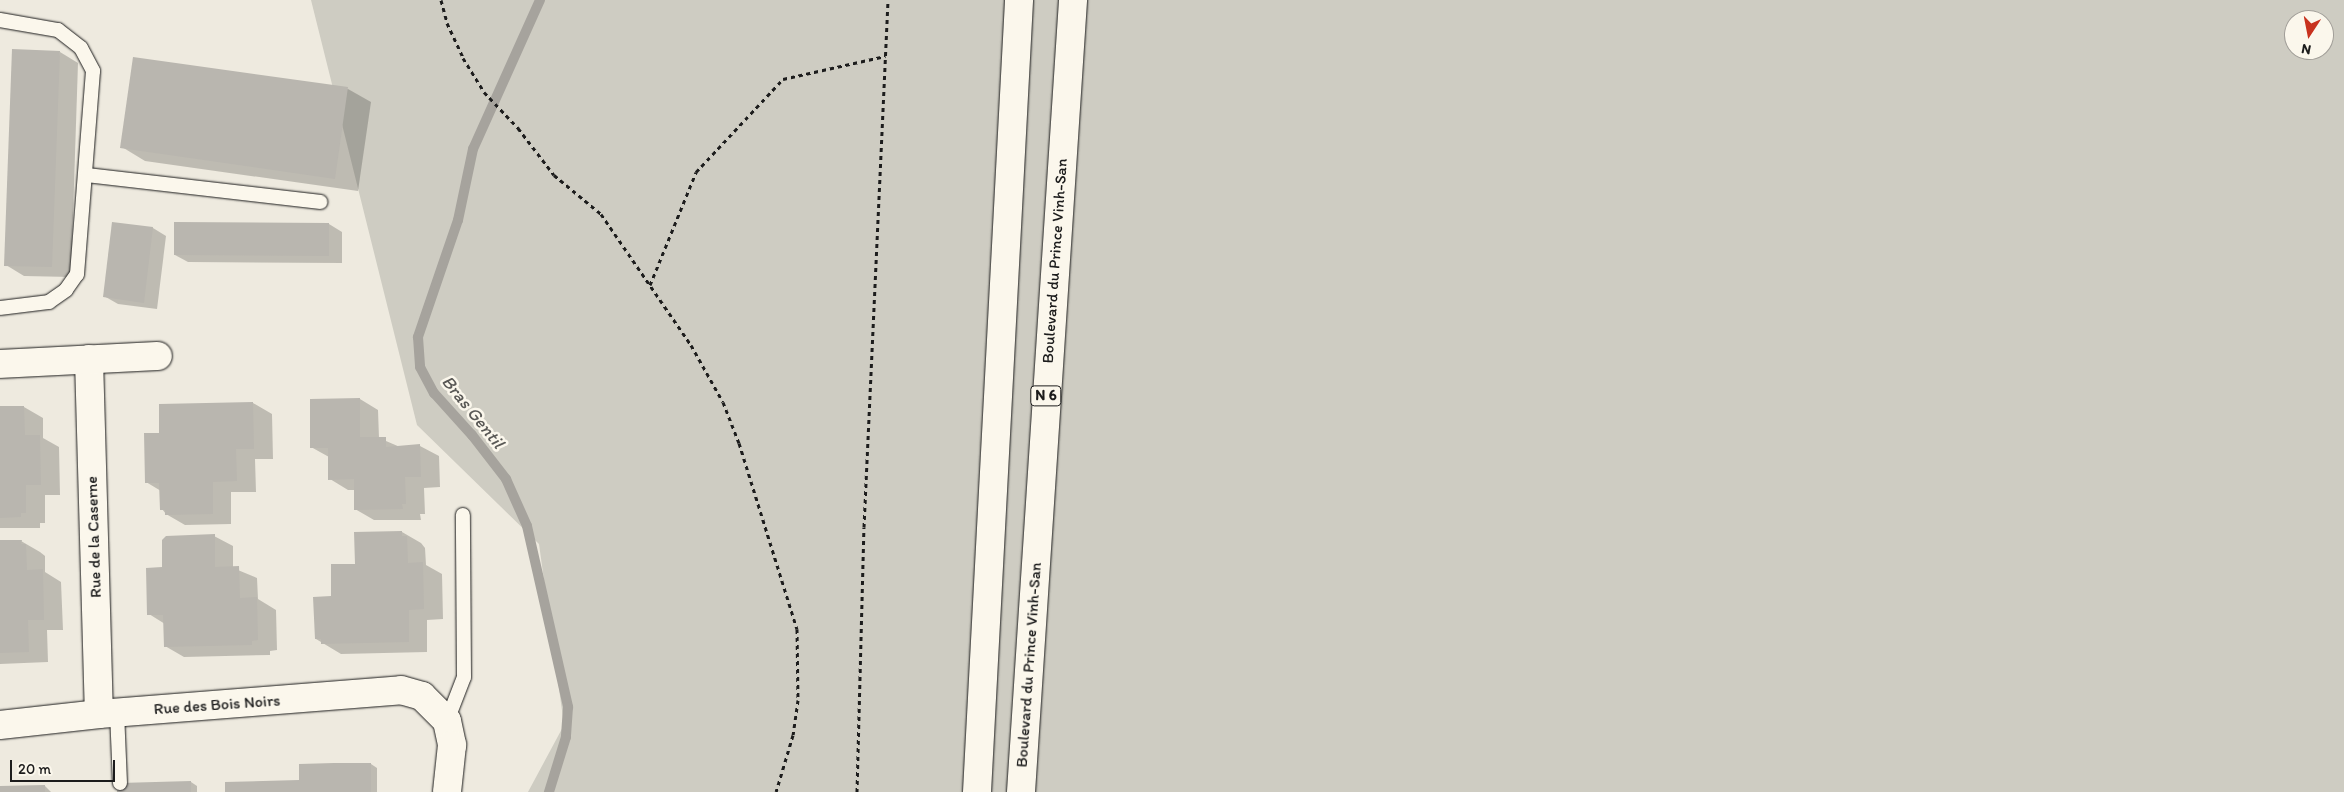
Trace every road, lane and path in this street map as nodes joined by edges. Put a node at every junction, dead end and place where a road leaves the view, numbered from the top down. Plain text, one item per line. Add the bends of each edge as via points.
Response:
1 (441, 0) edge
2 (888, 0) edge
3 (1019, 0) edge
4 (1073, 0) edge
5 (0, 20) edge
6 (885, 56) junction
7 (87, 175) junction
8 (320, 202) dead end
9 (650, 285) junction
10 (0, 308) edge
11 (158, 356) dead end
12 (89, 359) junction
13 (0, 364) edge
14 (463, 515) dead end
15 (108, 713) junction
16 (439, 713) junction
17 (0, 725) edge
18 (120, 783) dead end
19 (447, 792) edge
20 (776, 792) edge
21 (857, 792) edge
22 (977, 792) edge
23 (1020, 792) edge

1 - 9 path via 447,23 463,58 484,92 554,174 601,214
2 - 6 path
3 - 22 main road
4 - 23 main road, Boulevard du Prince Vinh-San / N 6
5 - 7 lane via 58,30 81,48 93,71
6 - 9 path via 782,79 696,172
6 - 21 path via 864,527
7 - 8 lane
7 - 10 lane via 77,274 66,290 50,302
9 - 20 path via 691,345 723,402 797,628 798,700 793,735
11 - 12 main road
12 - 13 main road
12 - 15 main road, Rue de la Caserne
14 - 16 lane via 464,677
15 - 16 main road, Rue des Bois Noirs via 401,690 422,696
15 - 17 main road, Rue des Bois Noirs
15 - 18 lane
16 - 19 main road via 452,745

